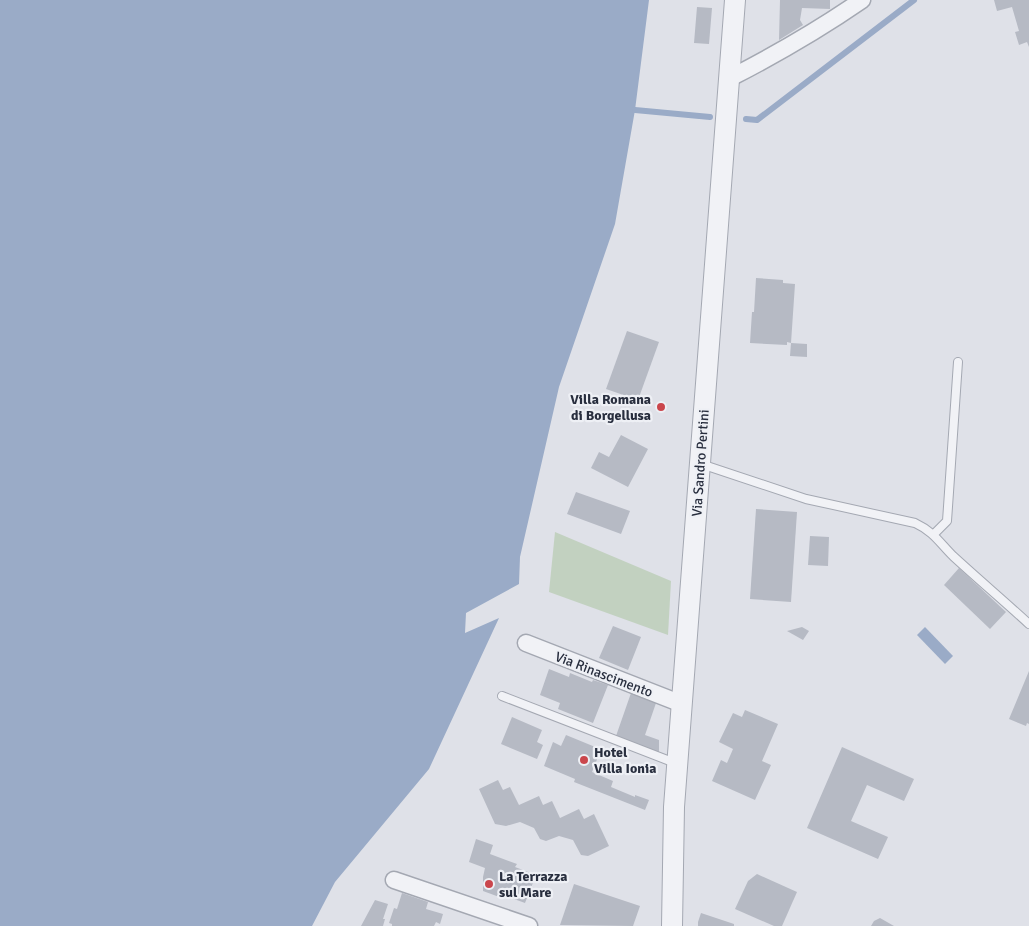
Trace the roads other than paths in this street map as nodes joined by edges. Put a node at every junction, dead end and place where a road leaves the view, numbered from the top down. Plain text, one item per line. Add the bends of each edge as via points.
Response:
1 (735, 0) edge
2 (862, 0) edge
3 (730, 78) junction
4 (958, 362) dead end
5 (700, 464) junction
6 (934, 534) junction
7 (1029, 624) edge
8 (526, 643) dead end
9 (502, 696) dead end
10 (682, 704) junction
11 (677, 764) junction
12 (394, 880) dead end
13 (529, 926) edge
14 (672, 926) edge

1 - 3 street, Via Sandro Pertini
2 - 3 street
3 - 5 street, Via Sandro Pertini
4 - 6 lane via 947,522
5 - 6 lane via 806,499 915,523
5 - 10 street, Via Sandro Pertini
6 - 7 lane via 951,554
8 - 10 street, Via Rinascimento
9 - 11 lane
10 - 11 street, Via Sandro Pertini
11 - 14 street, Via Sandro Pertini
12 - 13 street

